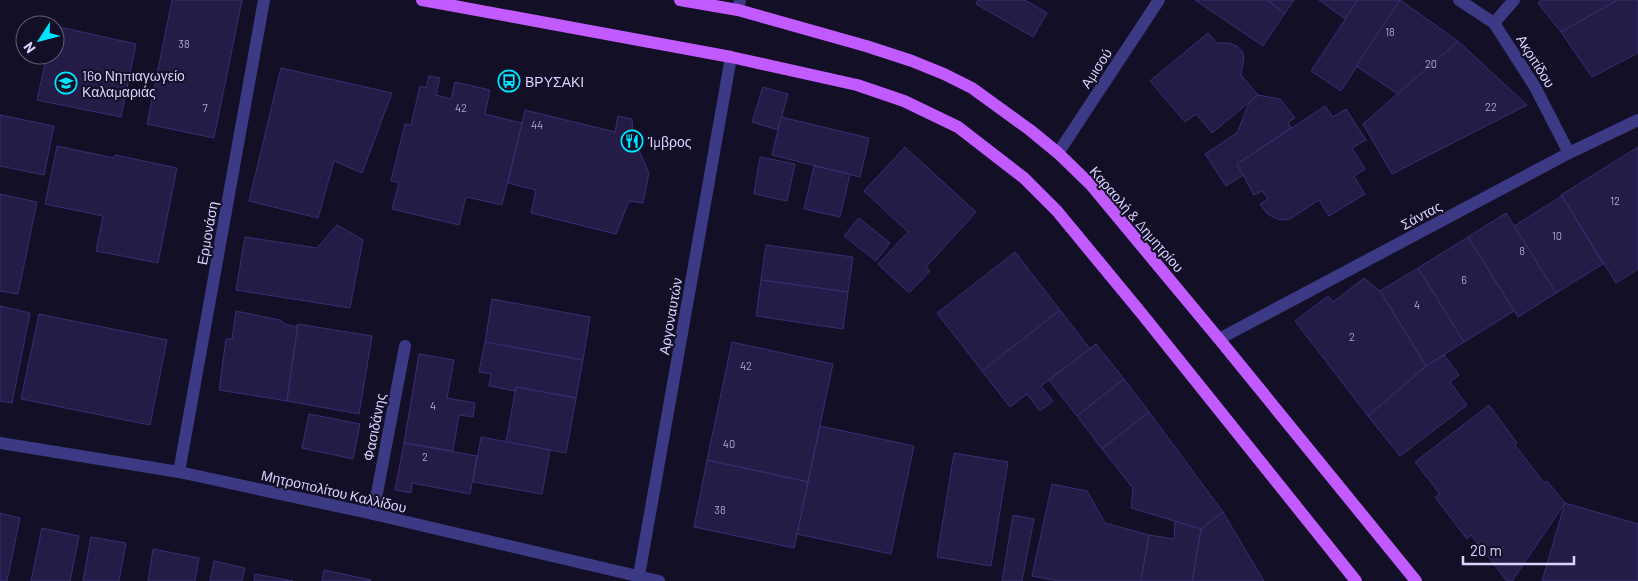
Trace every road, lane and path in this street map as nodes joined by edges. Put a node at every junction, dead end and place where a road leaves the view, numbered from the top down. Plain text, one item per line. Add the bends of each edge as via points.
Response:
1 (264, 0) edge
2 (422, 0) edge
3 (680, 0) edge
4 (1159, 0) edge
5 (1459, 0) edge
6 (1514, 0) edge
7 (739, 5) edge
8 (1494, 23) junction
9 (731, 57) junction
10 (1638, 120) edge
11 (1058, 153) junction
12 (1569, 153) junction
13 (1219, 339) junction
14 (405, 346) dead end
15 (0, 443) edge
16 (179, 472) junction
17 (373, 514) junction
18 (638, 579) edge
19 (659, 581) edge
20 (1356, 581) edge
21 (1416, 581) edge

1 - 16 street, Ερμονάση
2 - 9 main road
3 - 7 main road, Καραολή & Δημητρίου
4 - 11 street, Αμισού
5 - 8 street, Ακριτίδου
6 - 8 street
7 - 11 main road, Καραολή & Δημητρίου via 944,74 1001,108
8 - 12 street, Ακριτίδου via 1535,86
9 - 18 street, Αργοναυτών
9 - 20 main road via 856,85 904,102 958,127 1002,160 1041,194 1083,242
10 - 12 street, Σάντας
11 - 13 main road, Καραολή & Δημητρίου via 1091,185
12 - 13 street, Σάντας
13 - 21 main road, Καραολή & Δημητρίου
14 - 17 street, Φασιδάνης
15 - 16 street, Μητροπολίτου Καλλίδου
16 - 17 street, Μητροπολίτου Καλλίδου
17 - 18 street, Μητροπολίτου Καλλίδου
18 - 19 street, Μητροπολίτου Καλλίδου

